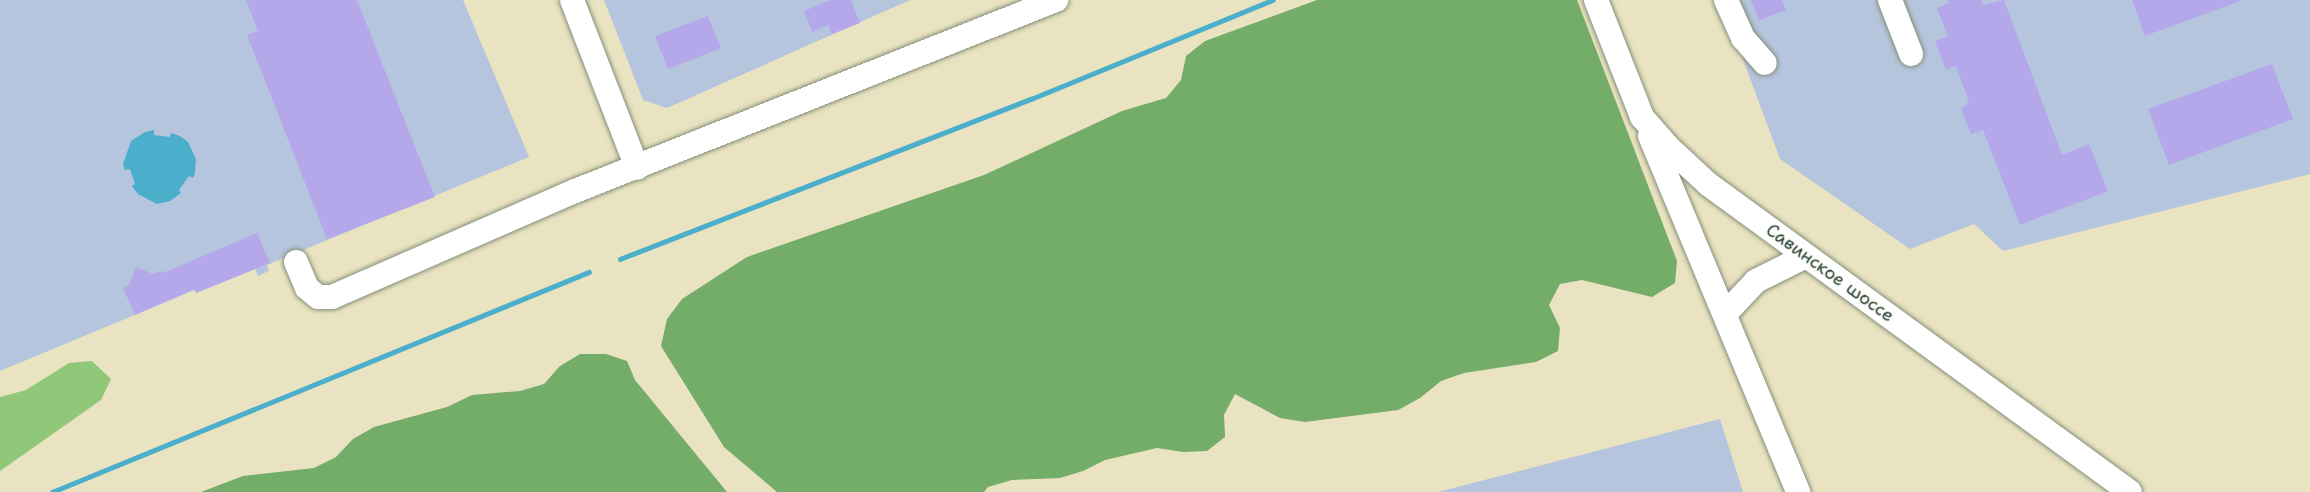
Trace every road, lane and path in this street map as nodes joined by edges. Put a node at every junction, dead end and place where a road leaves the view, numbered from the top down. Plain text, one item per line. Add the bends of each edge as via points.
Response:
1 (573, 0) edge
2 (1056, 0) edge
3 (1596, 0) edge
4 (1726, 0) edge
5 (1890, 0) edge
6 (1911, 54) dead end
7 (1765, 63) dead end
8 (1642, 117) junction
9 (637, 168) junction
10 (1806, 256) junction
11 (296, 262) dead end
12 (1725, 314) junction
13 (1798, 492) edge
14 (2130, 492) edge

1 - 9 street
2 - 9 street
3 - 8 street, Савинское шоссе
4 - 7 street via 1743,38
5 - 6 street
8 - 10 street, Савинское шоссе via 1708,184
8 - 12 street
9 - 11 street via 332,297 318,297 307,288
10 - 12 street via 1756,281
10 - 14 street, Савинское шоссе
12 - 13 street

